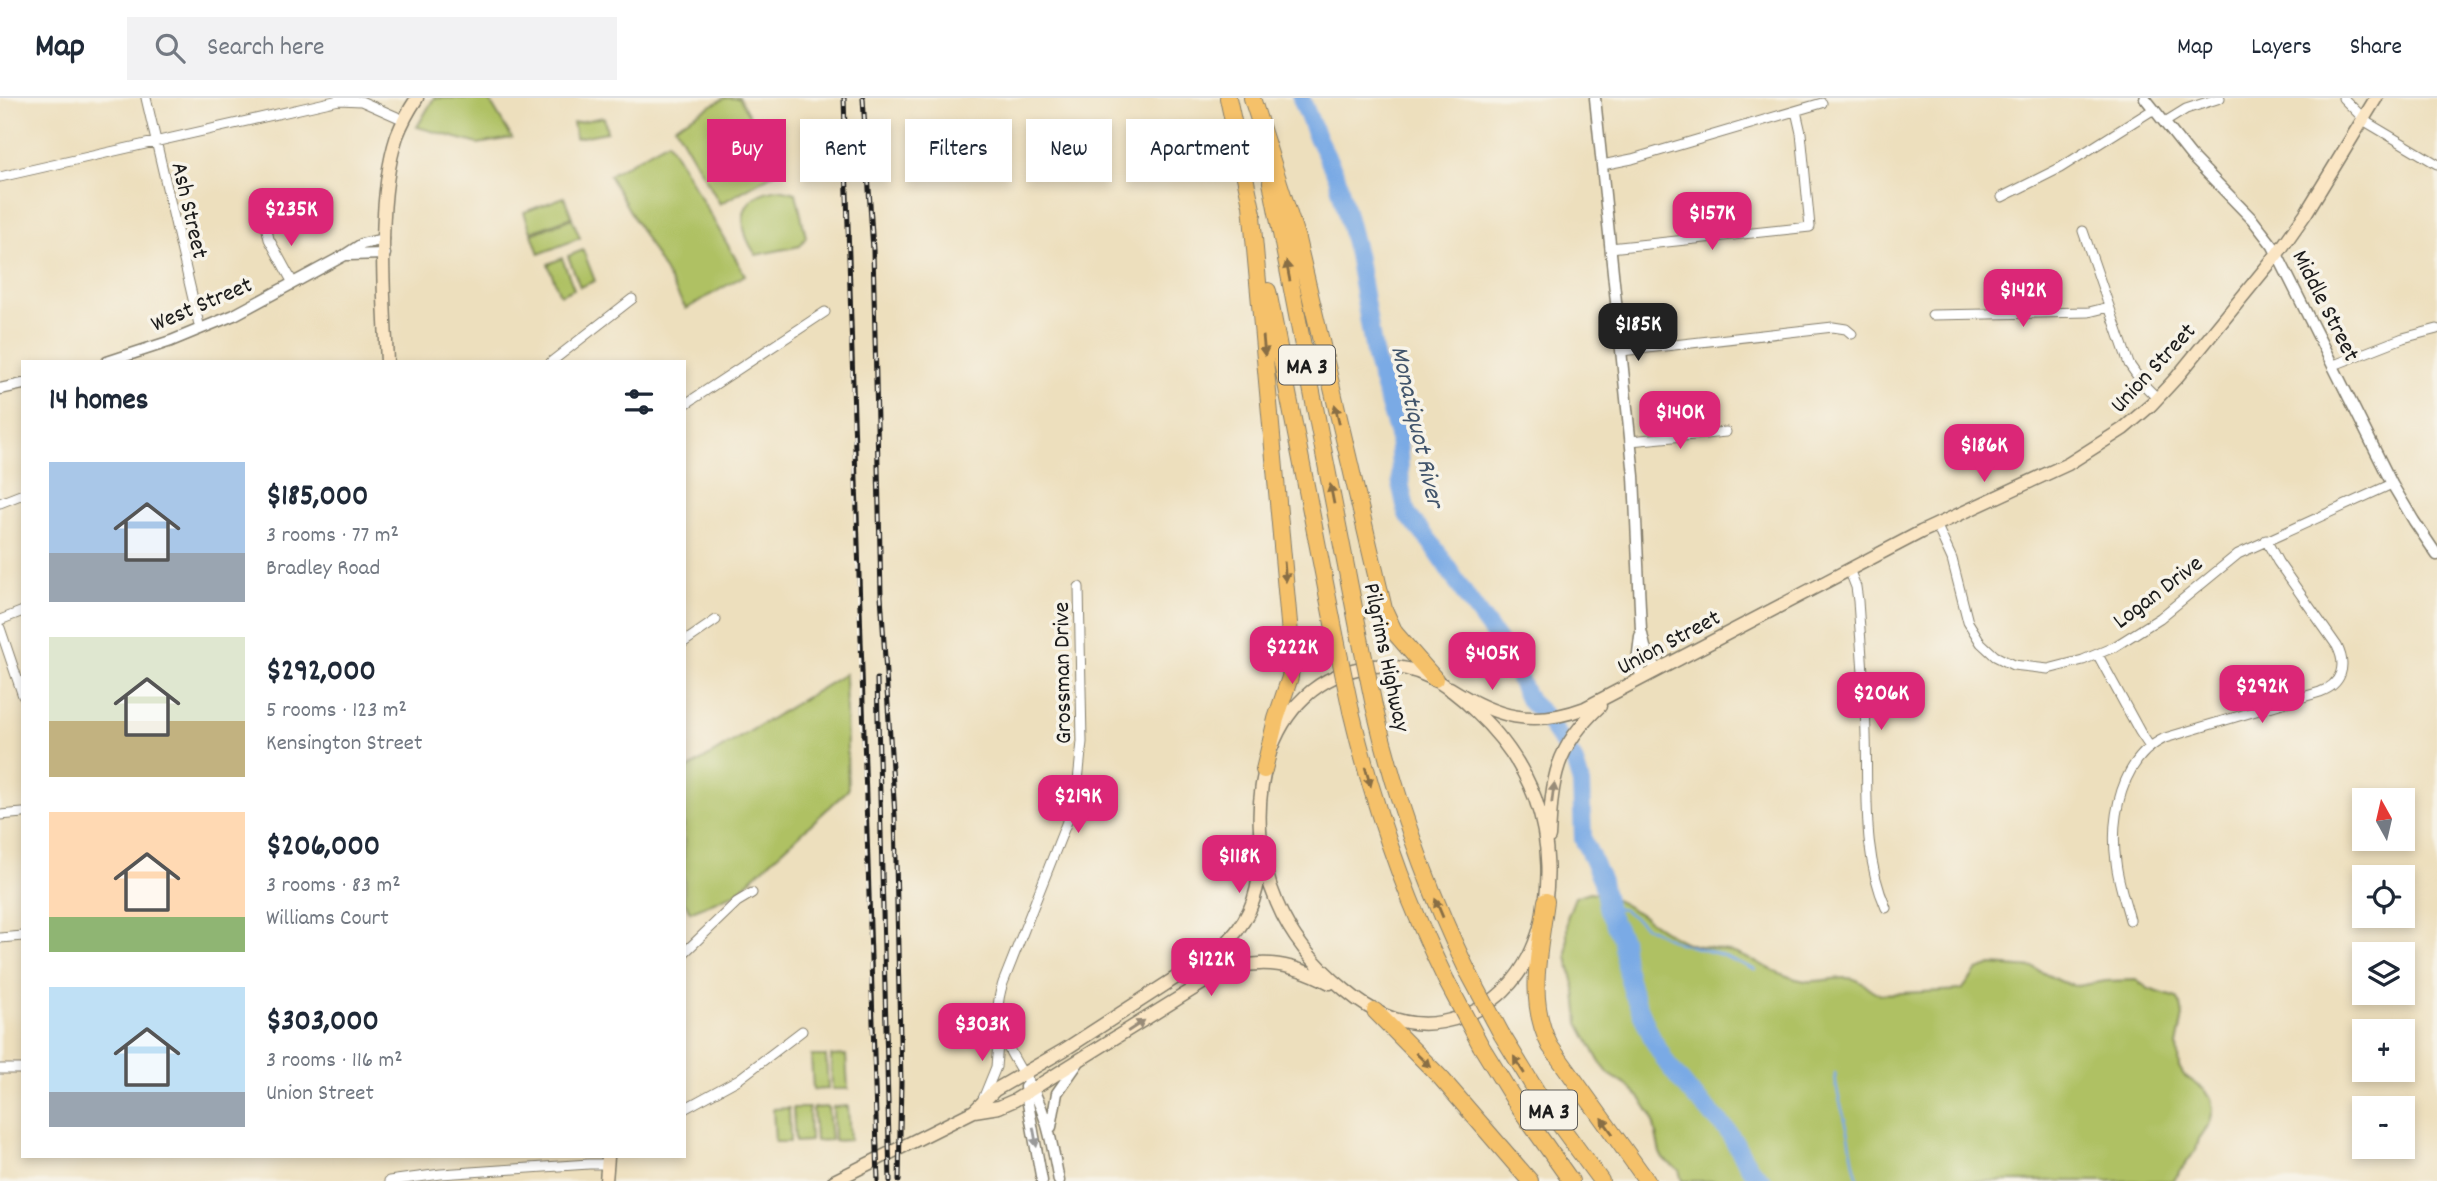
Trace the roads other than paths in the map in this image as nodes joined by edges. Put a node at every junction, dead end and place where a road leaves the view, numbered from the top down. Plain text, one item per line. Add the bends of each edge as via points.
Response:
1 (146, 98) edge
2 (348, 98) edge
3 (417, 98) edge
4 (1228, 98) edge
5 (1252, 98) edge
6 (1595, 98) edge
7 (2145, 98) edge
8 (2220, 98) edge
9 (2343, 98) edge
10 (2376, 98) edge
11 (1822, 103) dead end
12 (2154, 109) junction
13 (1796, 111) junction
14 (2363, 119) junction
15 (404, 120) junction
16 (2165, 122) junction
17 (156, 142) junction
18 (2437, 164) edge
19 (1602, 165) junction
20 (0, 177) edge
21 (2002, 197) dead end
22 (1251, 205) junction
23 (265, 220) dead end
24 (2083, 231) dead end
25 (384, 239) junction
26 (1611, 248) junction
27 (2277, 253) junction
28 (384, 254) junction
29 (345, 255) junction
30 (293, 284) junction
31 (632, 299) dead end
32 (2109, 307) junction
33 (825, 312) dead end
34 (1933, 315) dead end
35 (200, 329) junction
36 (2437, 329) edge
37 (1852, 334) dead end
38 (1621, 351) junction
39 (113, 360) edge
40 (387, 360) edge
41 (554, 360) edge
42 (2334, 365) junction
43 (21, 384) edge
44 (0, 389) edge
45 (2158, 398) junction
46 (686, 404) edge
47 (1726, 432) dead end
48 (1630, 441) junction
49 (2392, 484) junction
50 (21, 495) edge
51 (0, 503) edge
52 (1936, 524) junction
53 (2266, 540) junction
54 (2437, 555) edge
55 (1849, 569) junction
56 (1079, 587) dead end
57 (21, 612) edge
58 (0, 620) edge
59 (716, 620) dead end
60 (0, 628) edge
61 (1641, 630) junction
62 (686, 641) edge
63 (2098, 655) junction
64 (1656, 670) junction
65 (1435, 678) junction
66 (1642, 678) junction
67 (1450, 688) junction
68 (21, 690) edge
69 (1609, 697) junction
70 (2150, 747) junction
71 (1264, 770) junction
72 (21, 813) edge
73 (0, 815) edge
74 (1260, 836) junction
75 (1548, 865) junction
76 (752, 893) dead end
77 (1546, 901) junction
78 (1886, 908) dead end
79 (2130, 920) dead end
80 (21, 936) edge
81 (0, 938) edge
82 (686, 951) edge
83 (1353, 997) junction
84 (1375, 1011) junction
85 (999, 1027) junction
86 (802, 1031) dead end
87 (1079, 1062) junction
88 (0, 1069) edge
89 (21, 1069) edge
90 (1023, 1074) junction
91 (1030, 1092) junction
92 (977, 1107) junction
93 (686, 1108) edge
94 (1052, 1144) junction
95 (608, 1161) edge
96 (389, 1181) edge
97 (606, 1181) edge
98 (834, 1181) edge
99 (1042, 1181) edge
100 (1059, 1181) edge
101 (1530, 1181) edge
102 (1571, 1181) edge
103 (1601, 1181) edge
104 (1647, 1181) edge

1 - 17 street, Ash Street
2 - 15 street
2 - 17 street
3 - 15 main road
4 - 22 highway, Pilgrims Highway / MA 3
65 -> 5 highway via 1400,639 1384,609 1297,239
103 -> 5 highway, Pilgrims Highway / MA 3, bridge via 1543,1102 1467,970 1414,845 1390,772
6 - 19 street
7 - 12 street, Middle Street
8 - 16 street via 2186,109
9 - 14 street
10 - 14 main road, Union Street
11 - 13 street
12 - 16 street, Middle Street
12 - 21 street via 2060,169
13 - 19 street
13 - 26 street via 1810,227
14 - 18 street
14 - 27 main road, Union Street
15 - 25 main road via 388,173
16 - 27 street, Middle Street
17 - 20 street
17 - 35 street, Ash Street
19 - 26 street
22 -> 71 highway via 1292,656
22 -> 102 highway, Pilgrims Highway / MA 3, bridge via 1351,711 1390,845 1414,911 1481,1046
23 - 30 street via 269,239
24 - 32 street
25 - 28 main road
25 - 29 street, West Street via 362,244
26 - 38 street
27 - 42 street, Middle Street
27 - 45 main road, Union Street
28 - 29 street, West Street
28 - 40 main road
29 - 30 street, West Street
30 - 35 street, West Street
31 - 41 street
32 - 34 street via 2089,312
32 - 45 street via 2129,364
33 - 46 street
35 - 39 street, West Street
36 - 42 street
37 - 38 street via 1833,327
38 - 48 street
42 - 49 street, Middle Street
43 - 44 street
45 - 52 main road, Union Street via 2077,459
47 - 48 street
48 - 61 street
49 - 53 street, Logan Drive
49 - 54 street, Middle Street
50 - 51 street
52 - 55 main road, Union Street
52 - 63 street, Logan Drive via 1952,559 1968,622 1990,652 2013,665 2041,669
53 - 63 street, Logan Drive via 2231,558 2144,629
53 - 70 street via 2337,646 2343,666 2338,680 2320,692 2171,736
55 - 64 main road, Union Street
55 - 78 street via 1858,601 1870,850 1875,882
56 - 85 street, Grossman Drive via 1082,742 1077,790 1003,982
57 - 58 street
59 - 62 street
60 - 68 street
61 - 64 street
61 - 66 street via 1637,662
63 - 70 street
64 - 66 main road, Union Street
65 - 67 main road
65 - 71 main road via 1409,668 1382,665 1324,681 1284,722
66 - 69 main road, Union Street
67 - 69 main road, Union Street via 1488,708 1525,719 1567,715
67 - 75 main road via 1492,728 1522,771 1538,808
75 -> 69 main road, Union Street via 1549,826 1562,751
70 - 79 street via 2130,771 2116,816 2116,863
71 - 74 main road
72 - 73 street
74 - 83 main road via 1269,883 1285,920 1317,964
74 - 90 main road via 1256,895 1233,937
75 - 77 main road
76 - 82 street
77 - 84 main road via 1527,960 1493,1001 1463,1016 1430,1023 1409,1023
104 -> 77 highway via 1550,1046 1541,1026 1536,988
80 - 81 street
83 - 84 main road
87 -> 83 main road via 1211,978 1244,964 1290,966
84 -> 101 highway via 1441,1078
85 - 90 street, Grossman Drive
85 - 92 street via 996,1067
86 - 93 street via 739,1079
87 - 91 main road
87 - 94 street via 1055,1099
88 - 89 street
90 - 91 street
90 - 92 main road
91 - 92 main road via 999,1107
91 - 94 street via 1046,1119
91 -> 99 street
92 - 98 main road
94 - 100 street
95 - 96 street
95 - 97 main road

